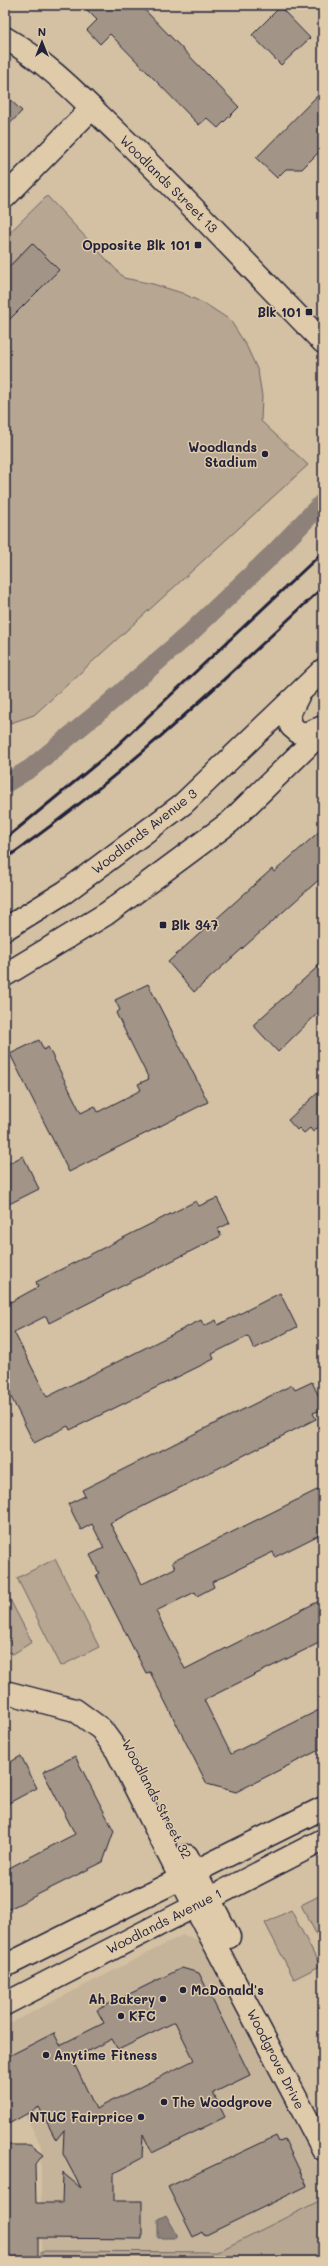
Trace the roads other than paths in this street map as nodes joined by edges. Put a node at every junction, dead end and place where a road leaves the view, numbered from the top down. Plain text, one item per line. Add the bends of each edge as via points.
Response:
1 (5, 38) edge
2 (92, 108) junction
3 (5, 198) edge
4 (323, 342) edge
5 (323, 670) edge
6 (299, 693) junction
7 (323, 728) edge
8 (323, 731) edge
9 (5, 928) edge
10 (5, 975) edge
11 (5, 1678) edge
12 (5, 1692) edge
13 (323, 1808) edge
14 (323, 1840) edge
15 (187, 1874) junction
16 (202, 1902) junction
17 (5, 1966) edge
18 (5, 2004) edge
19 (323, 2121) edge
20 (322, 2146) edge

1 - 2 street, Woodlands Street 13 via 50,69
2 - 3 street
2 - 4 street, Woodlands Street 13 via 182,195
5 - 6 street, Woodlands Avenue 3
6 - 7 street via 289,714 292,726 305,734
6 - 9 street, Woodlands Avenue 3 via 183,804 65,892
8 - 10 street via 230,822 106,914
11 - 15 street, Woodlands Street 32 via 89,1703 110,1719 128,1742
12 - 15 street, Woodlands Street 32 via 75,1710 101,1729 117,1751
13 - 15 street
14 - 16 street, Woodlands Avenue 1
15 - 16 street, Woodlands Street 32
15 - 17 street
16 - 18 street, Woodlands Avenue 1
16 - 19 street, Woodgrove Drive
16 - 20 street, Woodgrove Drive

